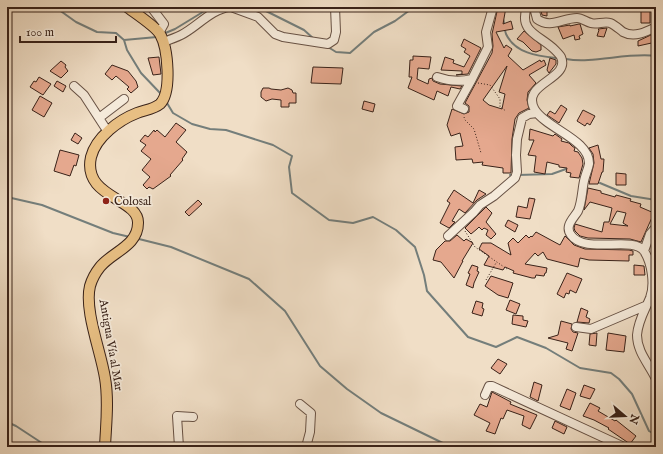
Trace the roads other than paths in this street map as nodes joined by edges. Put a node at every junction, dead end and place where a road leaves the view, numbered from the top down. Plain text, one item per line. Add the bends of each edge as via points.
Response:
1 (128, 7) edge
2 (151, 7) edge
3 (230, 7) edge
4 (335, 7) edge
5 (493, 7) edge
6 (527, 7) edge
7 (534, 7) edge
8 (656, 27) edge
9 (161, 37) junction
10 (436, 77) dead end
11 (472, 78) junction
12 (74, 86) dead end
13 (124, 99) dead end
14 (464, 110) road end
15 (537, 113) junction
16 (99, 118) junction
17 (108, 132) junction
18 (656, 227) edge
19 (448, 236) dead end
20 (644, 251) junction
21 (645, 306) junction
22 (576, 326) dead end
23 (656, 379) edge
24 (486, 395) dead end
25 (300, 404) dead end
26 (193, 417) dead end
27 (105, 447) edge
28 (179, 447) edge
29 (306, 447) edge
30 (624, 447) edge

1 - 9 main road
2 - 9 street via 164,24
3 - 4 street via 258,17 275,34 328,44 334,40 336,32
3 - 9 street via 199,22 182,34
5 - 11 street via 486,32 488,47
6 - 15 street via 524,23 561,57 562,64 555,76 534,92 532,99
7 - 8 street via 537,19 544,23 577,18 592,24 604,22 625,33 633,34 641,34
9 - 17 main road, Antigua Vía al Mar via 168,78 167,89 160,104 121,121
10 - 11 street via 446,81
11 - 14 street via 457,105
12 - 16 street via 84,95
13 - 16 street
15 - 19 street via 522,118 516,139 515,178 480,205
15 - 20 street via 547,123 583,147 587,155 589,163 578,211 571,220 570,234 574,239 591,245 637,246
16 - 17 street
17 - 27 main road, Antigua Vía al Mar via 94,149 90,164 91,172 101,190 132,210 137,215 138,222 130,243 101,266 90,286 92,322 107,392
18 - 20 street via 650,234
20 - 21 street via 652,280 650,298
21 - 22 street via 591,329
21 - 23 street via 637,336 639,349
24 - 30 street via 492,386
25 - 29 street via 311,413
26 - 28 street via 177,416

